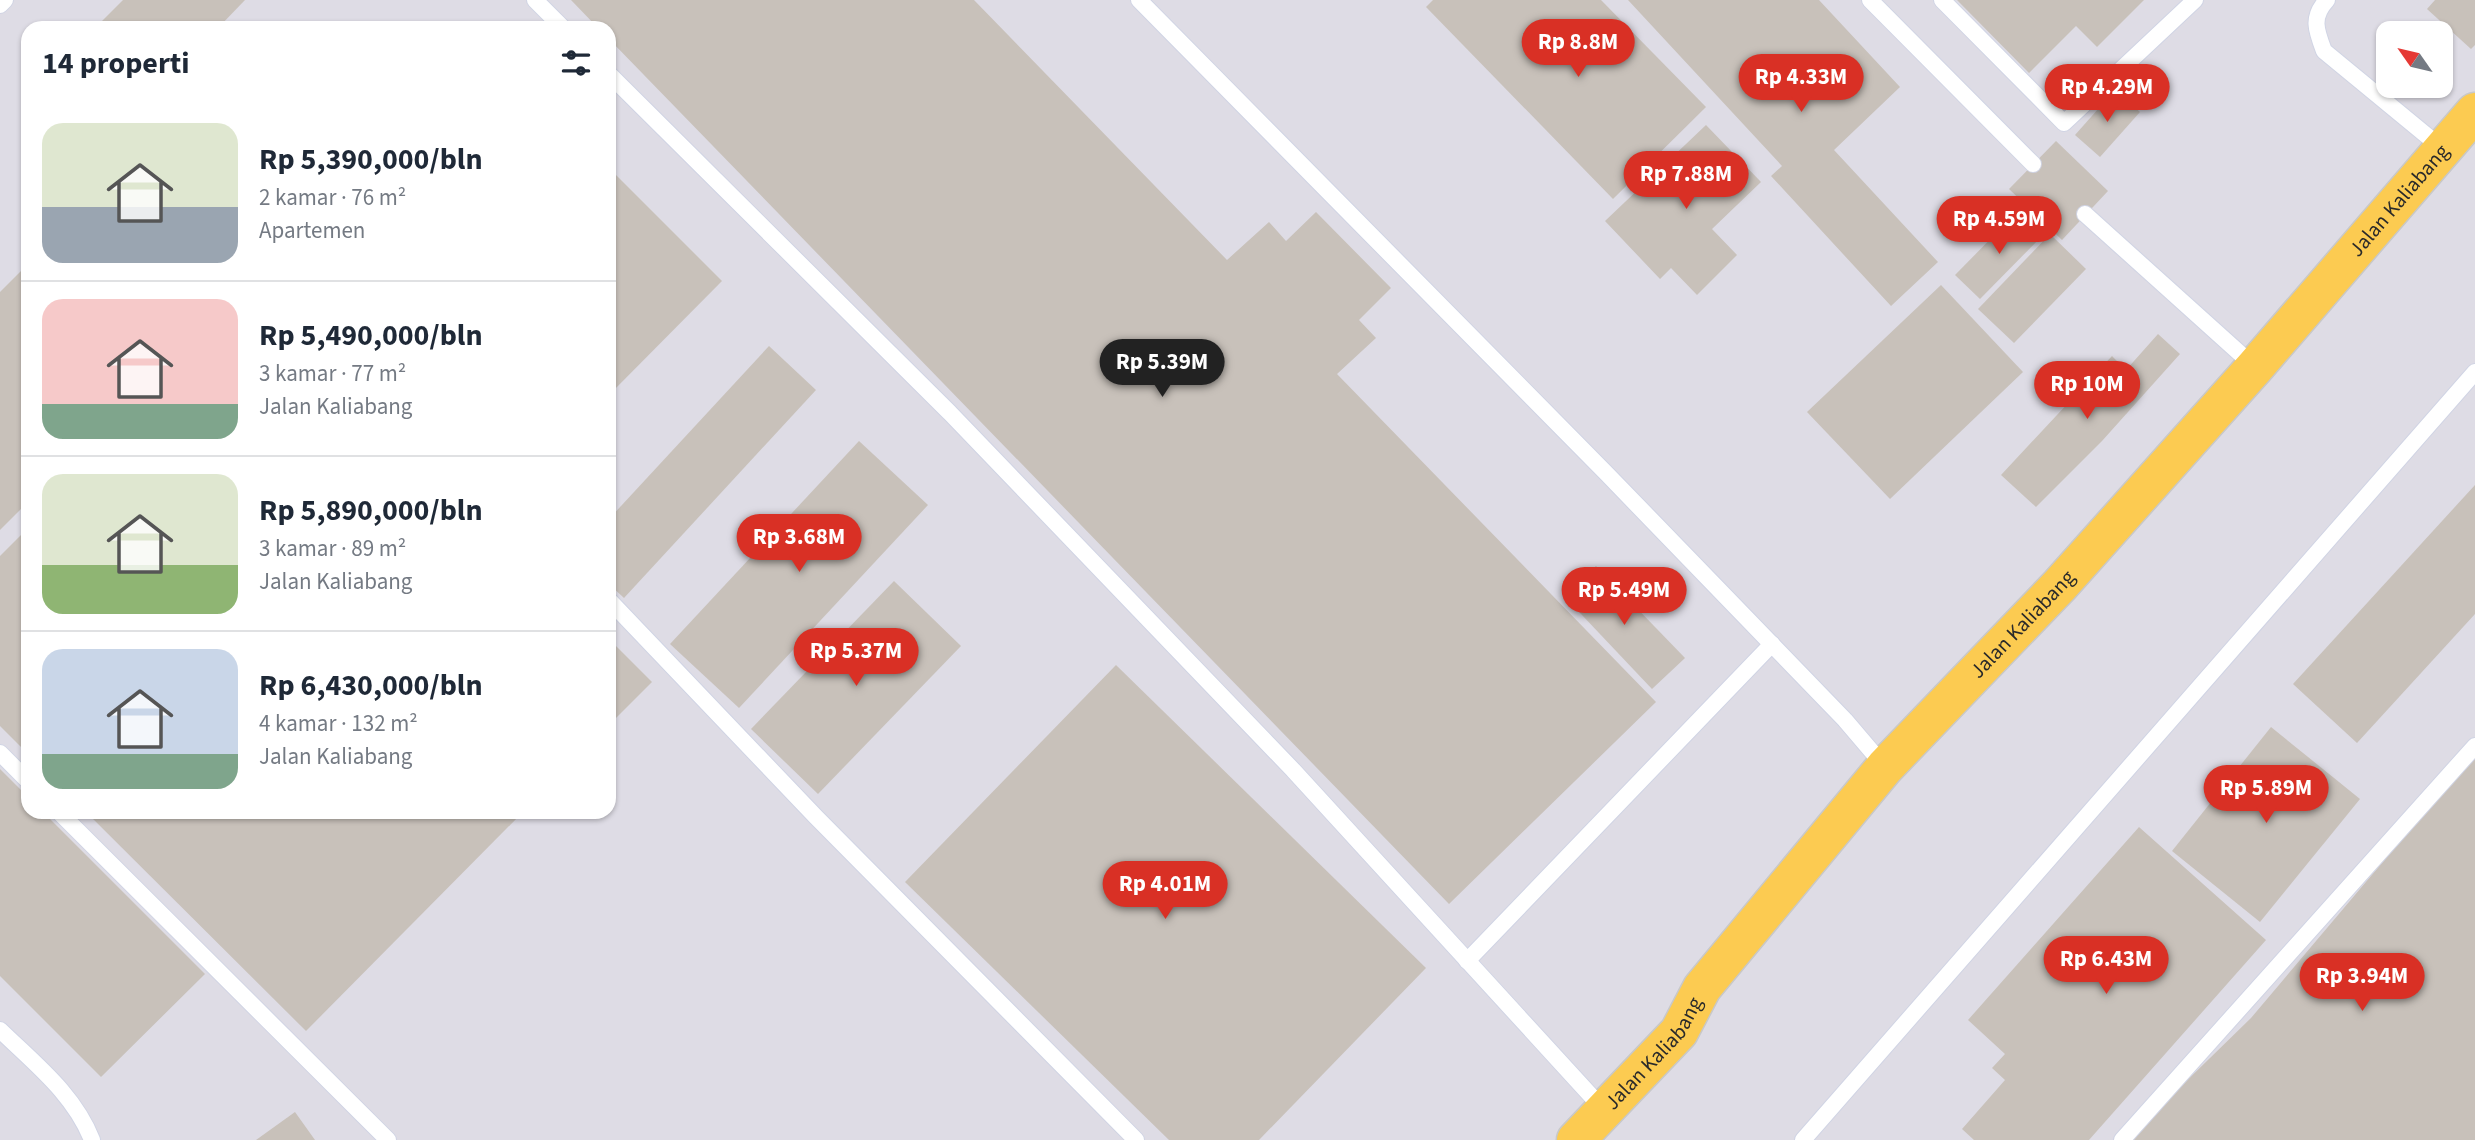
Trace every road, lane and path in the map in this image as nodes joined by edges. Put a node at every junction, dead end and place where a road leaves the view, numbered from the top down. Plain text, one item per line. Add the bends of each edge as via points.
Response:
1 (5, 0) edge
2 (535, 0) edge
3 (1139, 0) edge
4 (1870, 0) edge
5 (1942, 0) edge
6 (2195, 0) edge
7 (2327, 0) edge
8 (0, 5) edge
9 (556, 21) edge
10 (616, 81) edge
11 (2475, 112) edge
12 (2443, 149) junction
13 (2033, 164) dead end
14 (2085, 214) dead end
15 (2255, 367) junction
16 (2475, 372) edge
17 (616, 607) edge
18 (1772, 645) junction
19 (2475, 747) edge
20 (0, 753) edge
21 (1885, 767) junction
22 (21, 773) edge
23 (67, 819) edge
24 (1467, 961) junction
25 (0, 1030) edge
26 (1604, 1110) junction
27 (92, 1140) edge
28 (388, 1140) edge
29 (1136, 1140) edge
30 (1576, 1140) edge
31 (1803, 1140) edge
32 (2122, 1140) edge

1 - 8 lane
2 - 9 lane
3 - 18 lane
4 - 13 lane
5 - 6 lane via 2064,123
7 - 12 lane via 2316,12 2315,29 2324,51
10 - 24 lane via 950,413 1293,770
11 - 12 main road, Jalan Kaliabang
12 - 15 main road, Jalan Kaliabang
14 - 15 lane
15 - 21 main road, Jalan Kaliabang via 2060,585
16 - 31 lane
17 - 29 lane
18 - 21 lane
18 - 24 lane
19 - 32 lane
20 - 22 lane
21 - 26 main road, Jalan Kaliabang via 1702,988 1679,1032
23 - 28 lane
24 - 26 lane
25 - 27 lane via 66,1095
26 - 30 main road, Jalan Kaliabang

